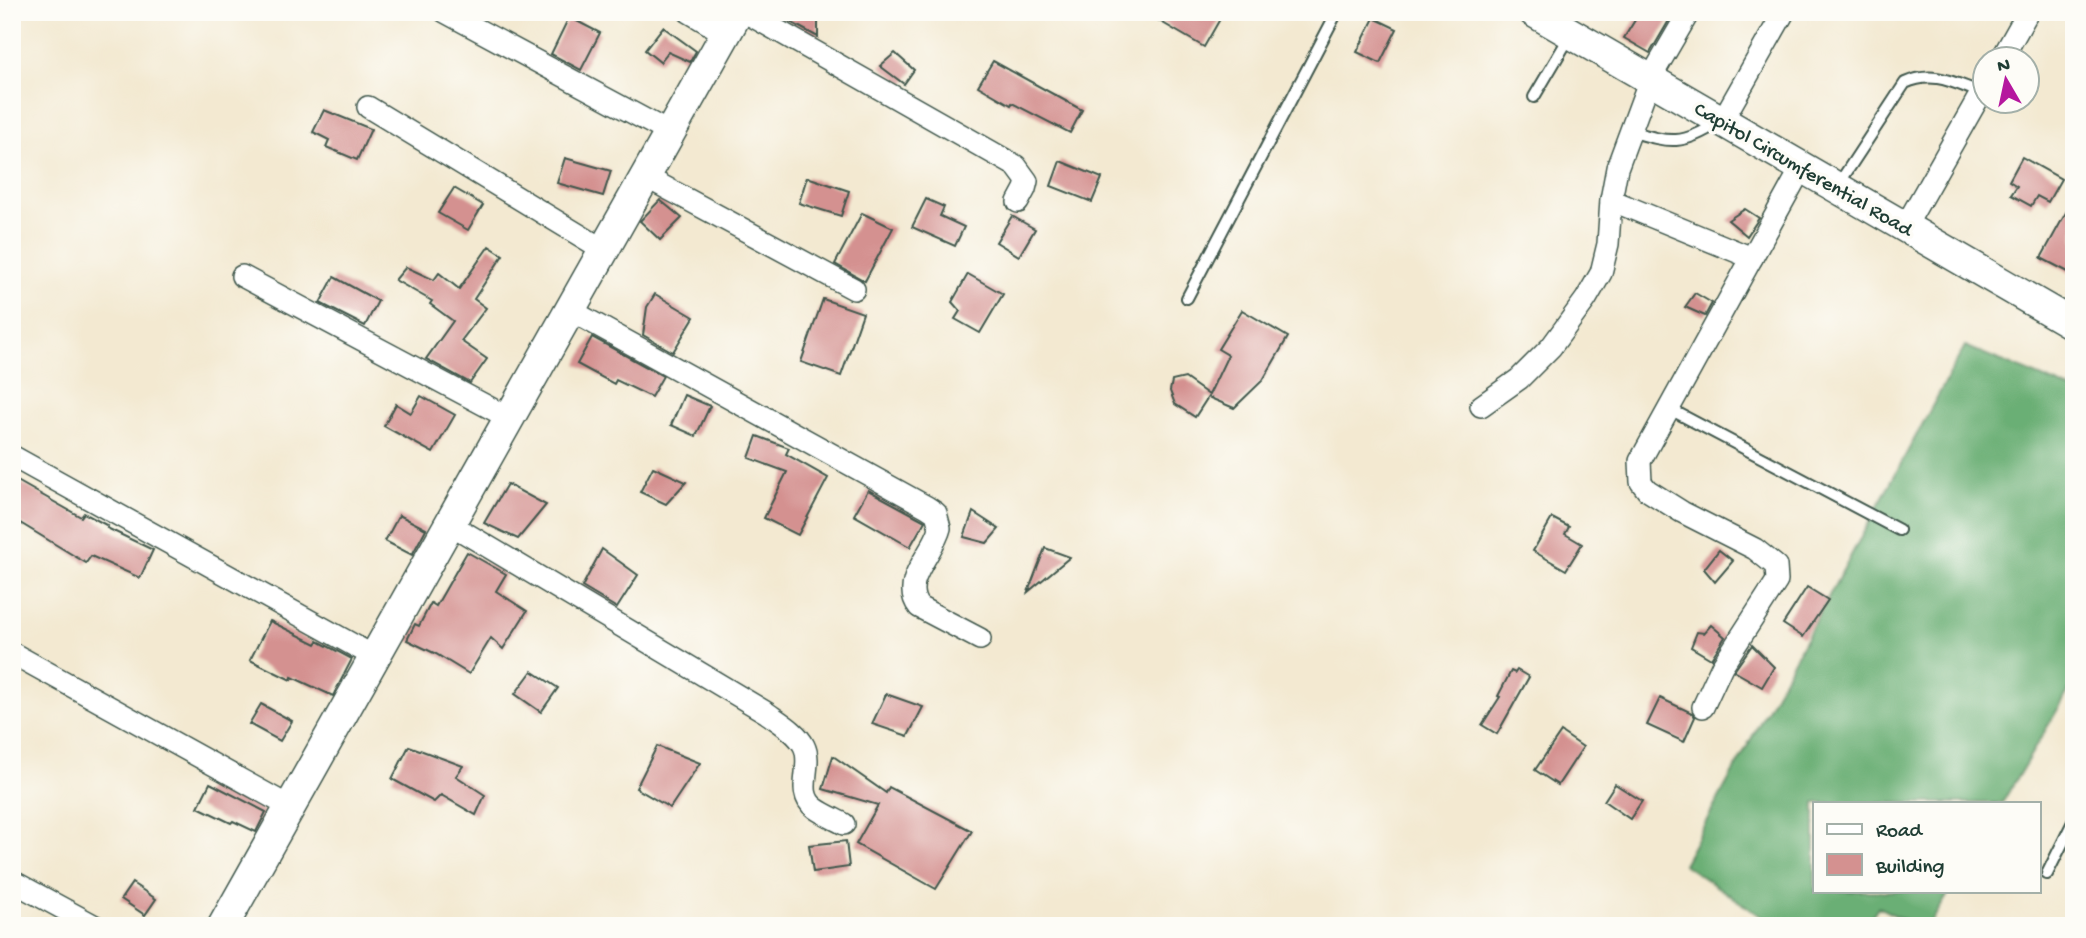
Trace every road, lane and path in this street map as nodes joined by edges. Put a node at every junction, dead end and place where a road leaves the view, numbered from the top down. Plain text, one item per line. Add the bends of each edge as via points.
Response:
1 (445, 12) edge
2 (689, 12) edge
3 (1338, 12) edge
4 (1534, 12) edge
5 (1689, 12) edge
6 (1784, 12) edge
7 (2028, 12) edge
8 (737, 19) edge
9 (1571, 34) junction
10 (2009, 46) edge
11 (1650, 79) junction
12 (1970, 86) edge
13 (1534, 97) dead end
14 (368, 107) dead end
15 (1970, 113) edge
16 (1722, 121) junction
17 (1630, 131) junction
18 (670, 133) junction
19 (1802, 167) junction
20 (646, 177) junction
21 (1836, 187) junction
22 (1611, 200) junction
23 (1018, 202) dead end
24 (1905, 227) junction
25 (604, 250) junction
26 (1752, 258) junction
27 (242, 276) dead end
28 (854, 289) dead end
29 (1187, 298) dead end
30 (570, 310) junction
31 (2074, 325) edge
32 (1481, 406) dead end
33 (1668, 408) junction
34 (509, 418) junction
35 (12, 457) edge
36 (450, 524) junction
37 (1899, 530) dead end
38 (980, 639) dead end
39 (12, 653) edge
40 (375, 657) junction
41 (1703, 707) dead end
42 (290, 807) junction
43 (2074, 820) edge
44 (844, 824) dead end
45 (2047, 874) dead end
46 (12, 881) edge
47 (95, 926) edge
48 (223, 926) edge

1 - 18 street
2 - 8 street
3 - 29 lane
4 - 9 street, Capitol Circumferential Road
5 - 11 street
6 - 16 street
7 - 10 street
8 - 18 street
8 - 23 street via 1016,166 1027,181
9 - 11 street, Capitol Circumferential Road
9 - 13 lane
11 - 16 street, Capitol Circumferential Road
11 - 17 street
12 - 21 lane via 1937,76 1905,83
14 - 25 street
15 - 24 street
16 - 17 lane via 1697,137 1675,141
16 - 19 street, Capitol Circumferential Road
17 - 22 street
18 - 20 street
19 - 21 street, Capitol Circumferential Road
19 - 26 street
20 - 25 street
20 - 28 street
21 - 24 street, Capitol Circumferential Road
22 - 26 street
22 - 32 street via 1601,273 1587,299 1551,347 1519,379
24 - 31 street, Capitol Circumferential Road
25 - 30 street
26 - 33 street
27 - 34 street
30 - 34 street
30 - 38 street via 936,513 938,535 912,585 914,601
33 - 37 lane
33 - 41 street via 1640,461 1641,482 1647,491 1682,512 1755,549 1776,566 1778,574 1773,590 1722,666
34 - 36 street
35 - 40 street
36 - 40 street
36 - 44 street via 767,713 805,748 806,797 813,807
39 - 42 street
40 - 42 street
42 - 48 street
43 - 45 lane
46 - 47 street

